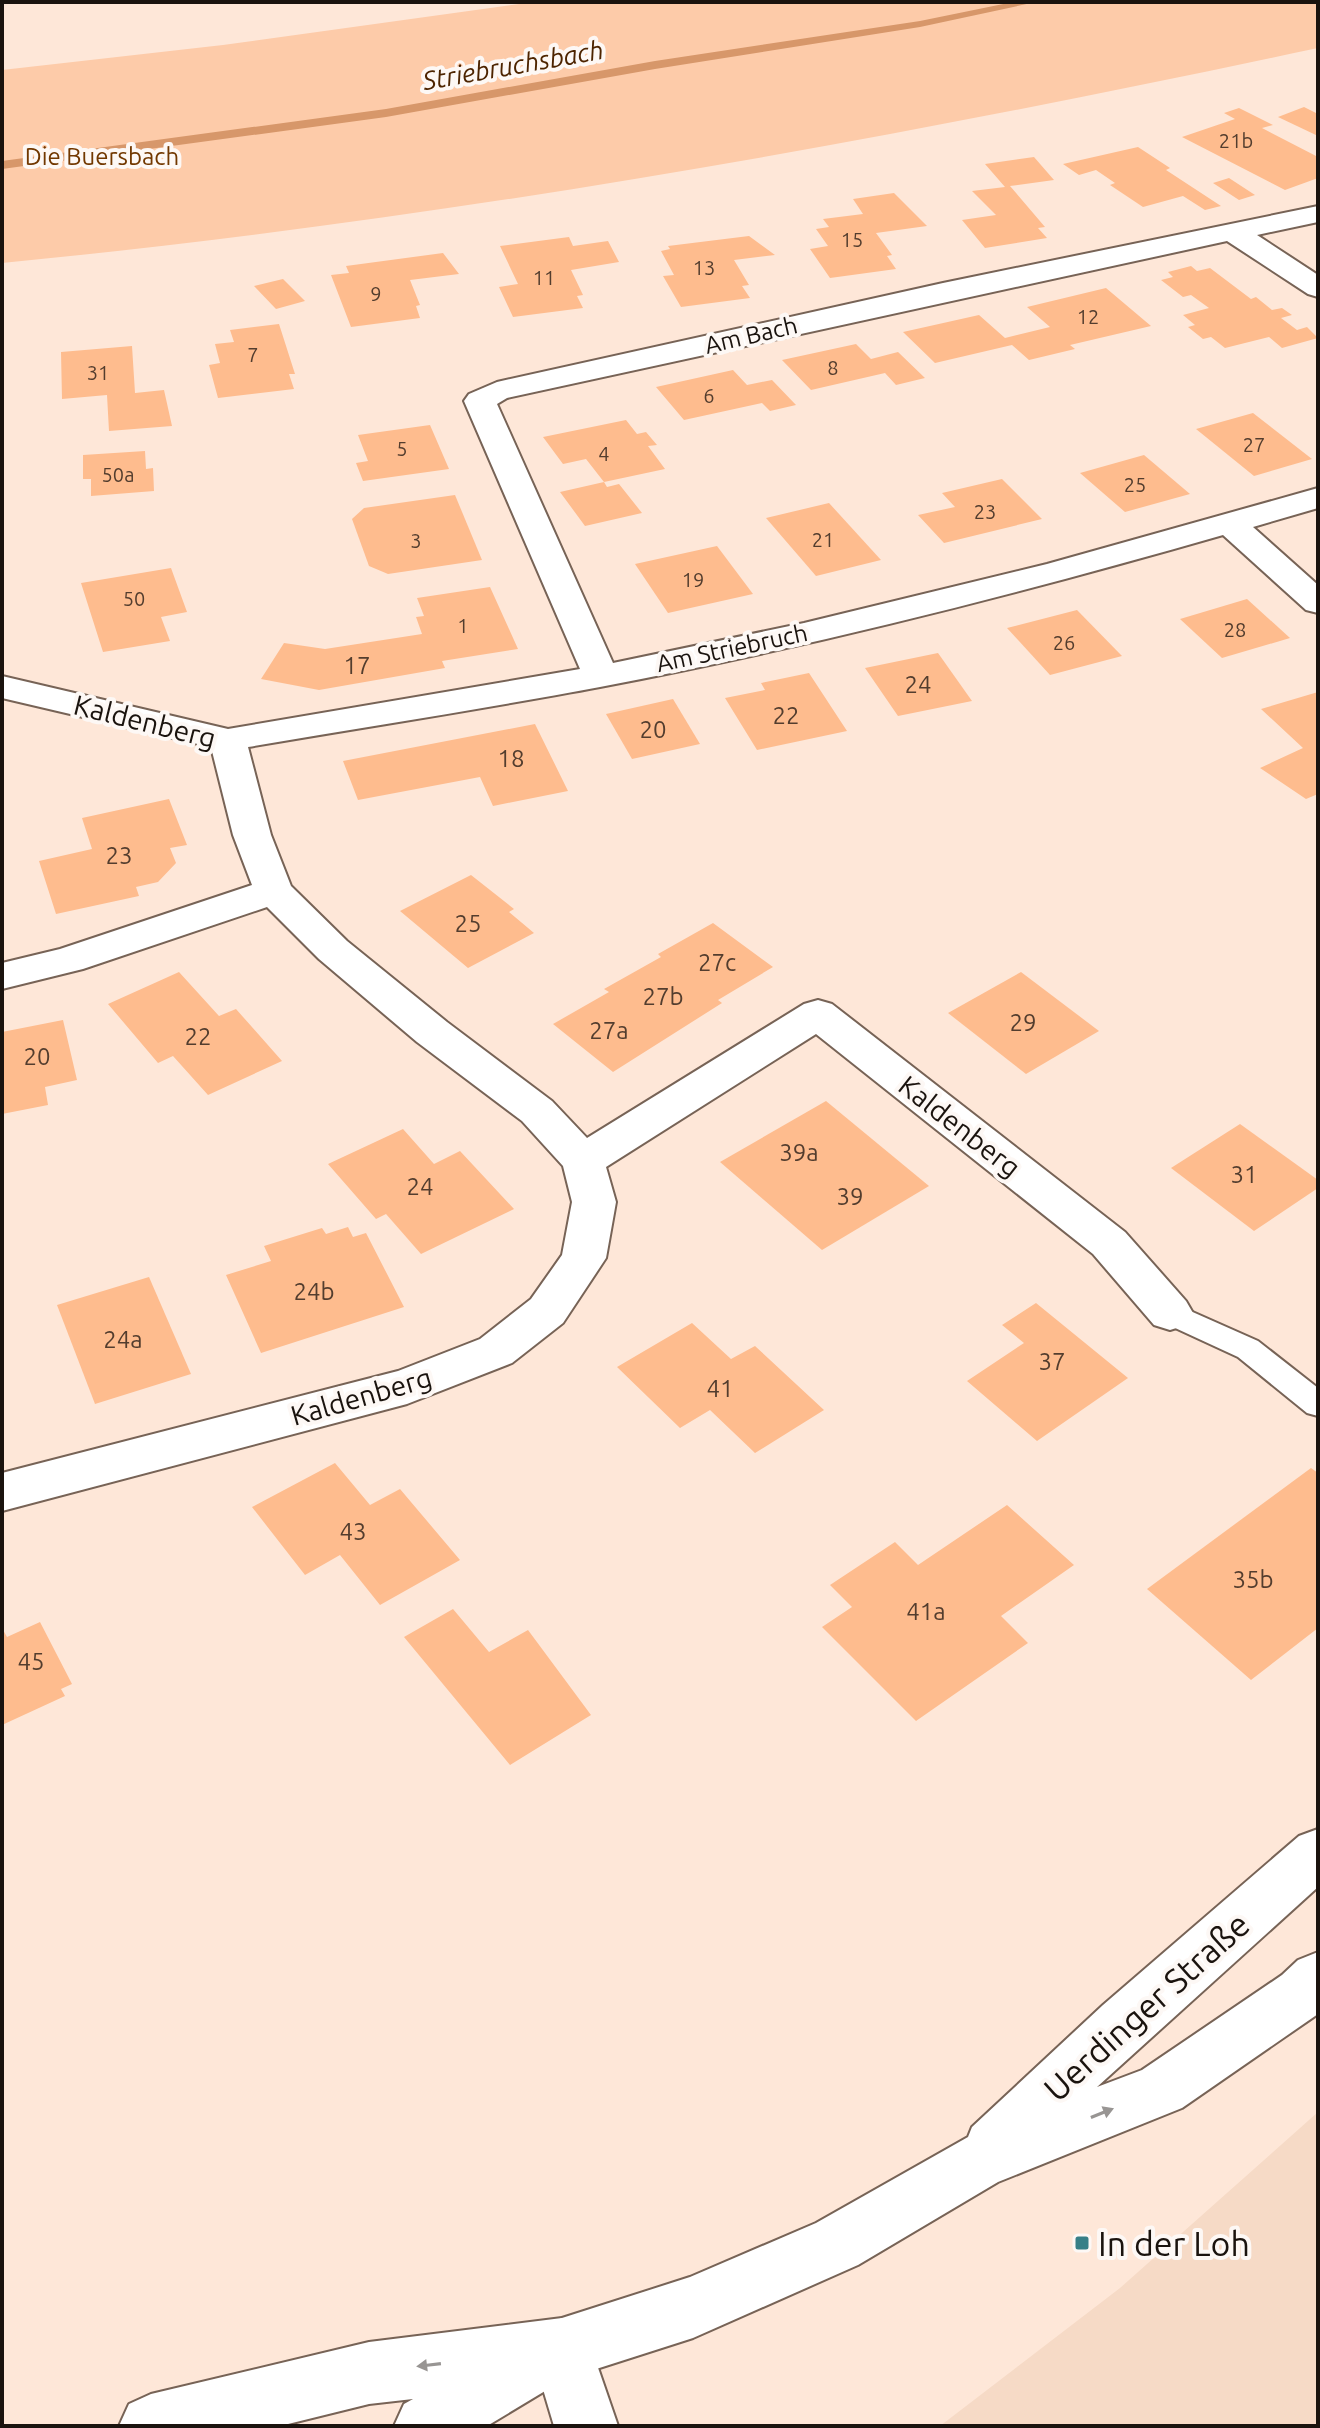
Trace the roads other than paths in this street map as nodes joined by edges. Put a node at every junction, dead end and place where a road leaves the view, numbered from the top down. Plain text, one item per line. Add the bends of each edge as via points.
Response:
1 (1318, 214) edge
2 (1234, 233) junction
3 (1318, 288) edge
4 (1318, 498) edge
5 (1230, 524) junction
6 (1318, 603) edge
7 (601, 676) junction
8 (2, 687) edge
9 (228, 740) junction
10 (274, 891) junction
11 (2, 976) edge
12 (583, 1161) junction
13 (1170, 1313) joint
14 (1318, 1405) edge
15 (2, 1492) edge
16 (1318, 1853) edge
17 (1318, 1978) edge
18 (977, 2162) junction
19 (562, 2349) junction
20 (151, 2426) edge
21 (426, 2426) edge
22 (586, 2426) edge

1 - 2 street, Am Bach
2 - 3 street
2 - 7 street, Am Bach via 497,391 480,401
4 - 5 street, Am Striebruch
5 - 6 street
5 - 7 street, Am Striebruch via 1012,583
7 - 9 street, Am Striebruch
8 - 9 street, Kaldenberg
9 - 10 street, Kaldenberg via 252,835
10 - 11 street via 69,960
10 - 12 street, Kaldenberg via 333,950 537,1111
12 - 13 street, Kaldenberg via 818,1014 1109,1243
12 - 15 street, Kaldenberg via 594,1202 584,1258 547,1311 496,1351 407,1386
13 - 14 lane, Kaldenberg via 1248,1349
16 - 18 street, Uerdinger Straße via 1123,2024
18 -> 17 street, Uerdinger Straße via 1162,2089
18 - 19 street, Uerdinger Straße via 837,2244 693,2307
19 -> 20 street, Uerdinger Straße via 369,2373
19 - 21 street, Uerdinger Straße
19 - 22 street

